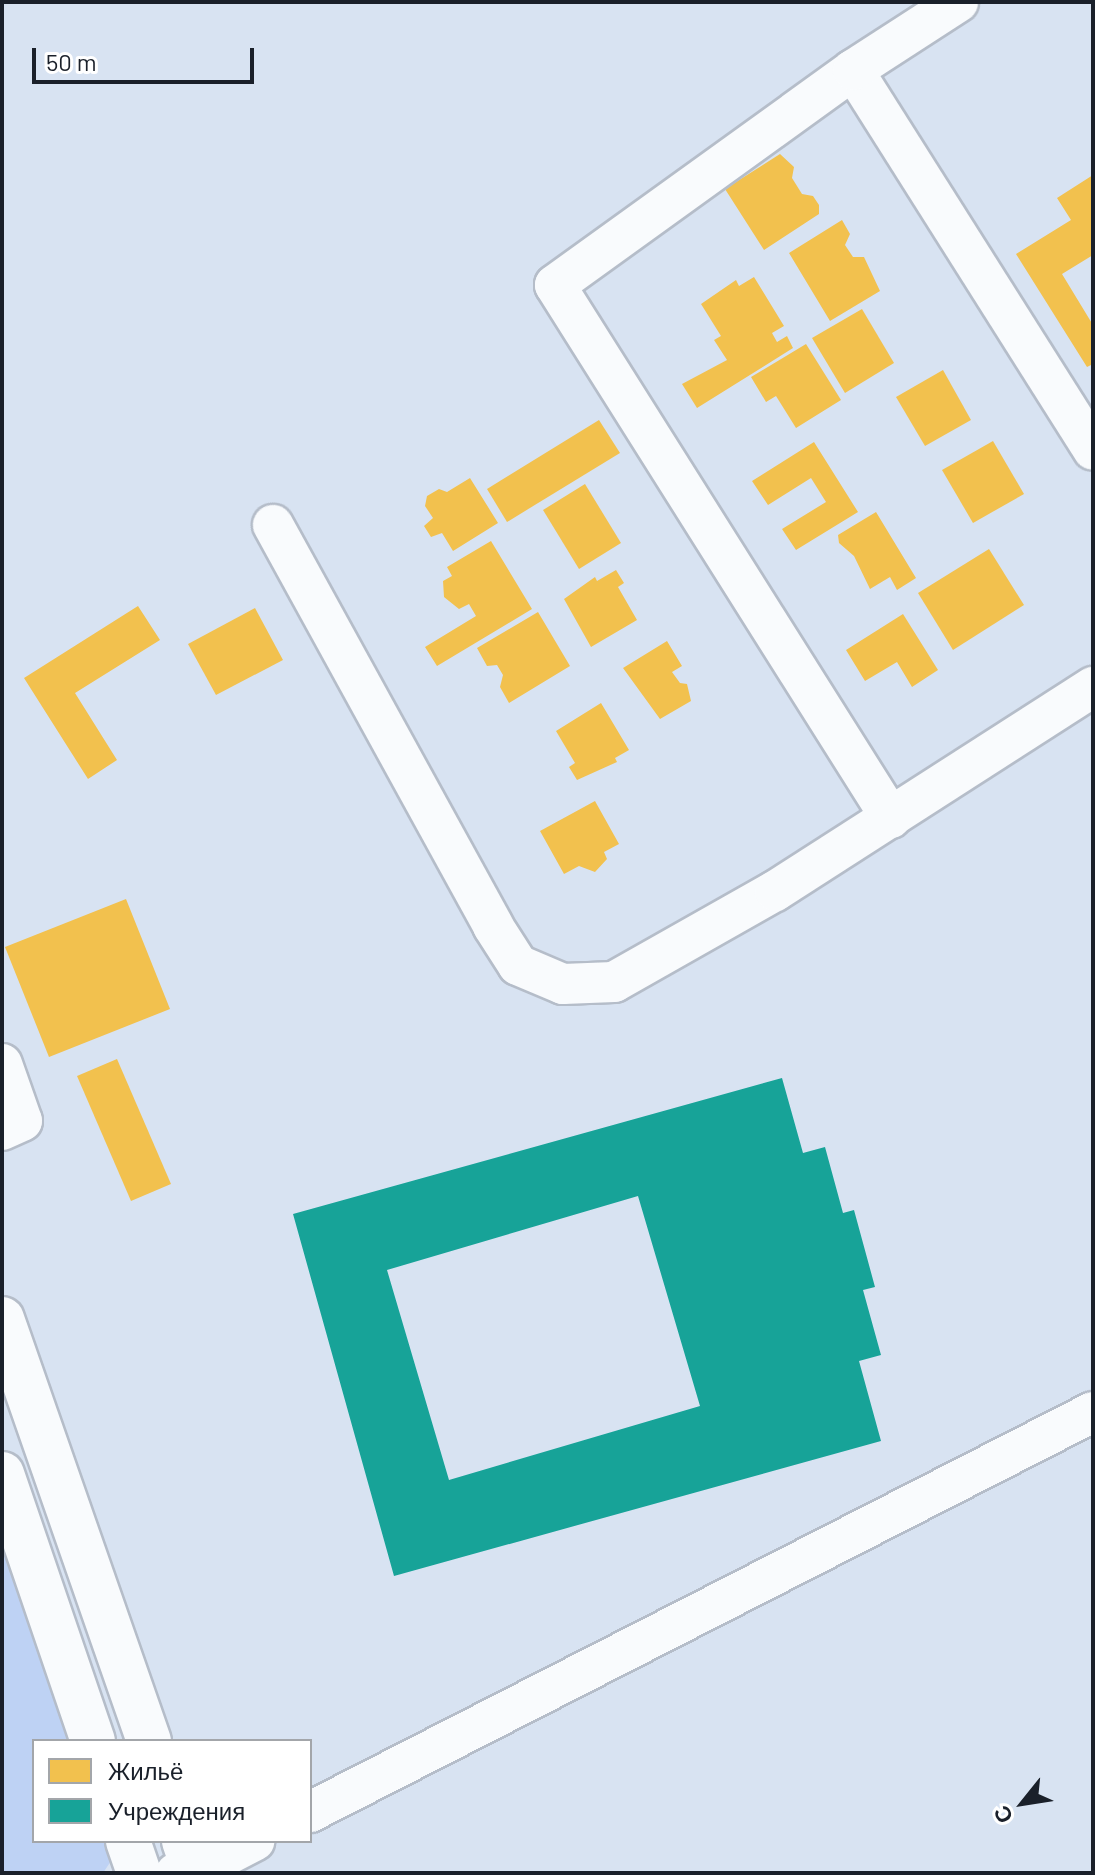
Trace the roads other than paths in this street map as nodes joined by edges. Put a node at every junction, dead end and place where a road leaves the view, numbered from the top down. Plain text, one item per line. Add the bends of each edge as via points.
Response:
1 (958, 2) edge
2 (853, 70) junction
3 (1093, 450) edge
4 (273, 525) dead end
5 (1093, 687) edge
6 (891, 818) junction
7 (2, 1064) edge
8 (2, 1130) edge
9 (2, 1319) edge
10 (1093, 1412) edge
11 (2, 1474) edge
12 (92, 1739) edge
13 (148, 1739) edge
14 (312, 1811) edge
15 (129, 1843) edge
16 (248, 1843) edge
17 (187, 1865) edge
18 (139, 1873) edge

1 - 2 street
2 - 3 street
2 - 6 street via 555,285
4 - 6 street via 518,965 563,984 614,982
5 - 6 street
7 - 8 street via 22,1121
9 - 13 main road
10 - 14 street
11 - 12 main road
15 - 18 main road
16 - 17 street

